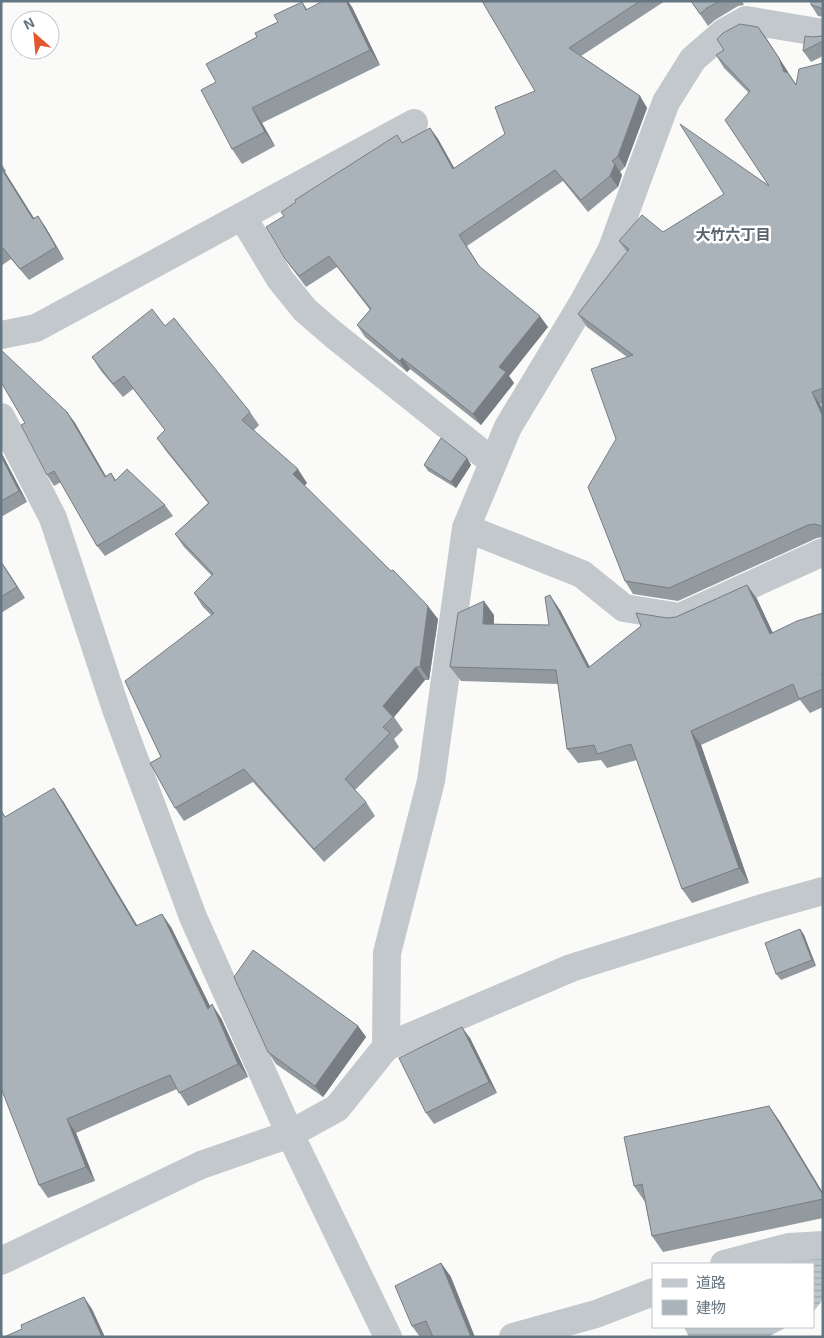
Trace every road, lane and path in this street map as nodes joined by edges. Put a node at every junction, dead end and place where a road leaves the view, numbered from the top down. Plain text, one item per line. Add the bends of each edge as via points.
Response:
1 (740, 11) edge
2 (823, 33) edge
3 (414, 123) dead end
4 (242, 216) junction
5 (1, 335) edge
6 (1, 417) edge
7 (493, 462) junction
8 (466, 528) junction
9 (823, 552) edge
10 (823, 891) edge
11 (386, 1047) junction
12 (290, 1134) junction
13 (823, 1245) edge
14 (1, 1261) edge
15 (728, 1263) edge
16 (652, 1292) edge
17 (388, 1337) edge
18 (513, 1337) edge

1 - 2 street
1 - 7 street via 723,33 693,59 666,102 611,251 508,426
3 - 4 street
4 - 5 street via 36,328
4 - 7 street via 280,278 305,310
6 - 12 street via 53,518 117,712 193,916
7 - 8 street
8 - 9 street via 582,574 624,608 680,617
8 - 11 street via 431,781 387,953
10 - 11 street via 571,968
11 - 12 street via 338,1108
12 - 14 street via 201,1165
12 - 17 street
13 - 15 street via 789,1246
16 - 18 street via 596,1314

